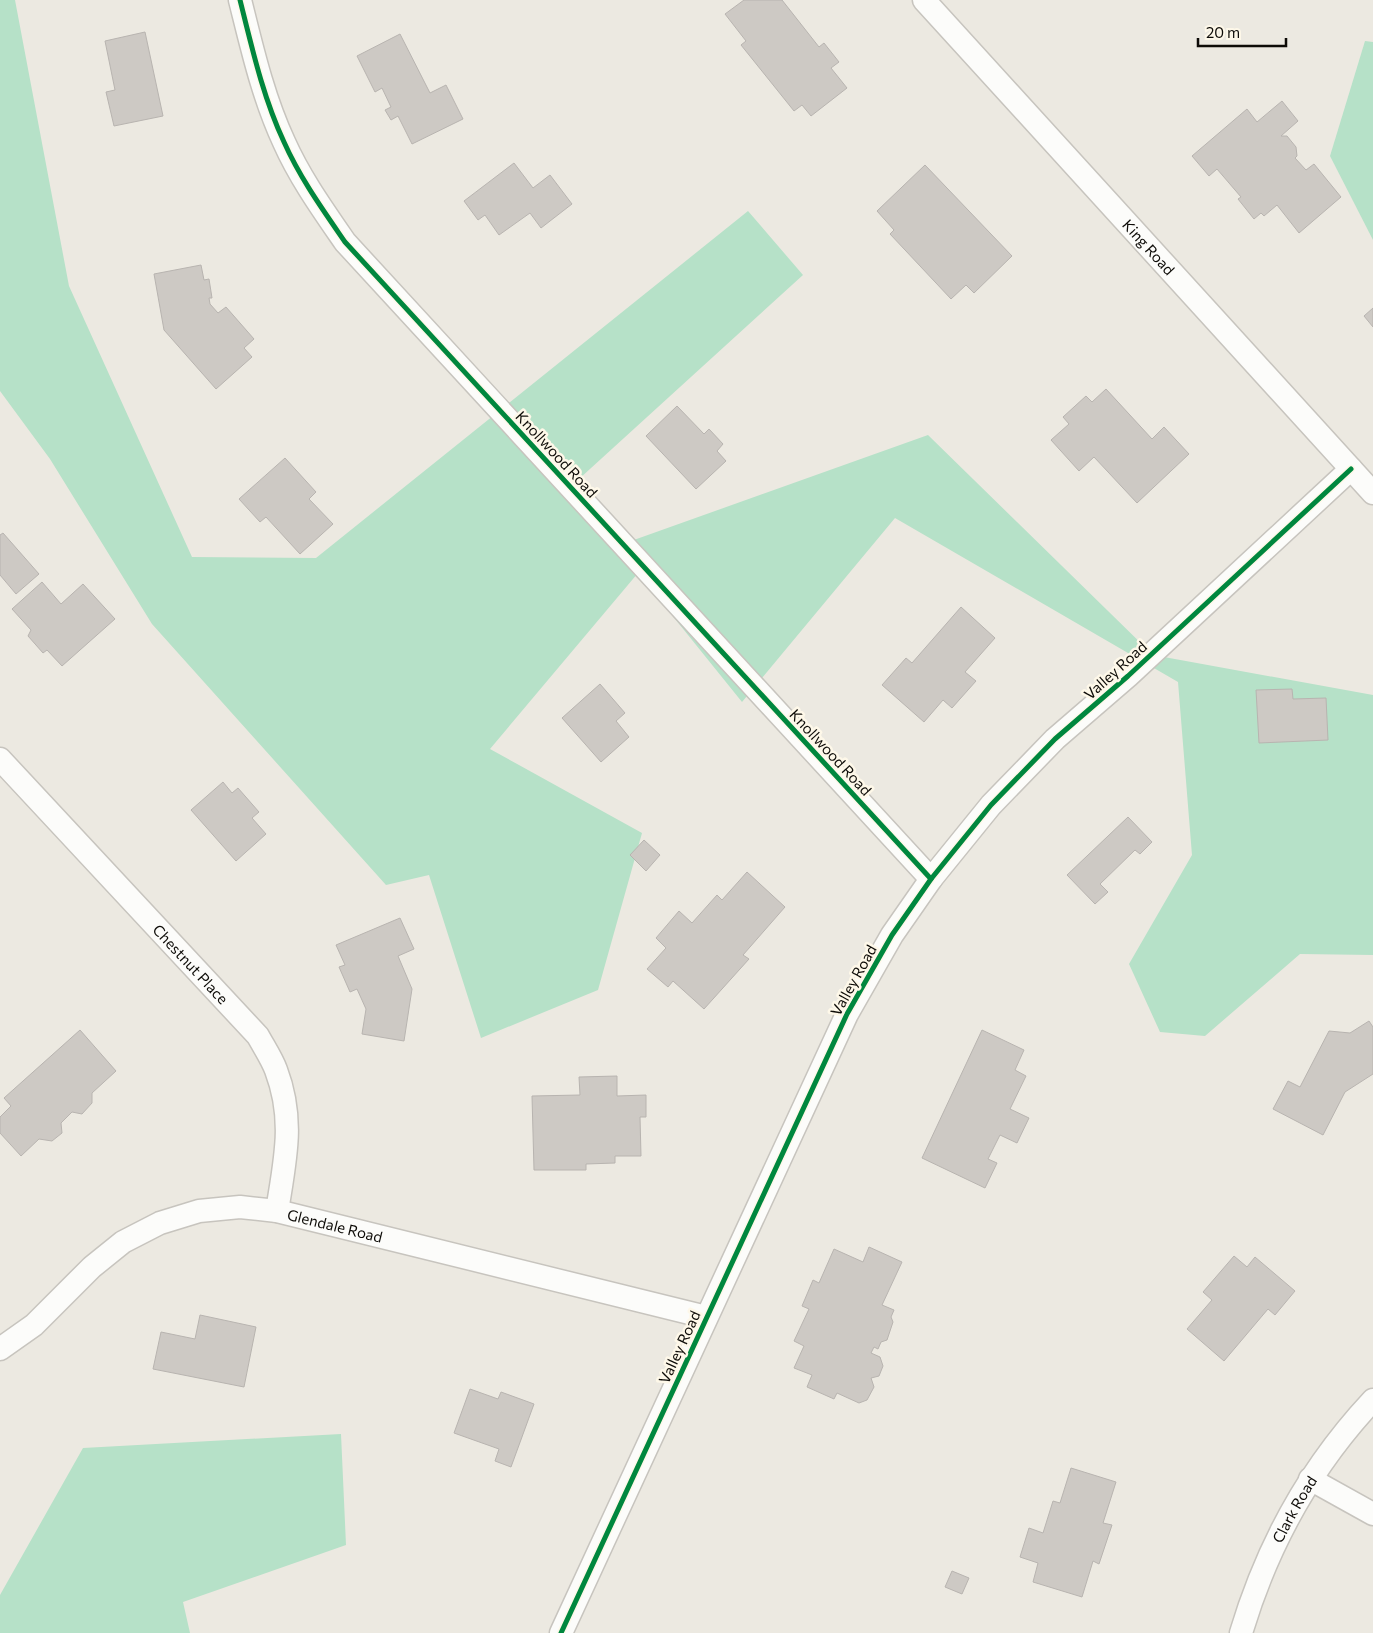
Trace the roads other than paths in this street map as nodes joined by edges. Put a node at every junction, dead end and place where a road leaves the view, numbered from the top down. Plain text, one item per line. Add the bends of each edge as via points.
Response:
1 (240, 0) edge
2 (924, 0) edge
3 (1351, 469) junction
4 (1373, 493) edge
5 (0, 759) edge
6 (931, 879) junction
7 (277, 1211) junction
8 (706, 1318) junction
9 (0, 1349) edge
10 (1373, 1400) edge
11 (1310, 1479) junction
12 (1373, 1514) edge
13 (561, 1633) edge
14 (1241, 1633) edge

1 - 6 street, Knollwood Road via 262,86 283,141 311,194 346,242
2 - 3 street, King Road
3 - 4 street, King Road
3 - 6 street, Valley Road via 1128,676 1055,739 991,805
5 - 7 street, Chestnut Place via 258,1036 276,1069 286,1102 287,1149
6 - 8 street, Valley Road via 892,935 847,1014
7 - 8 street, Glendale Road
7 - 9 street, Glendale Road via 240,1208 199,1211 160,1223 123,1242 92,1266 34,1325
8 - 13 street, Valley Road
10 - 11 street, Clark Road
11 - 12 street
11 - 14 street, Clark Road via 1276,1539 1248,1607

